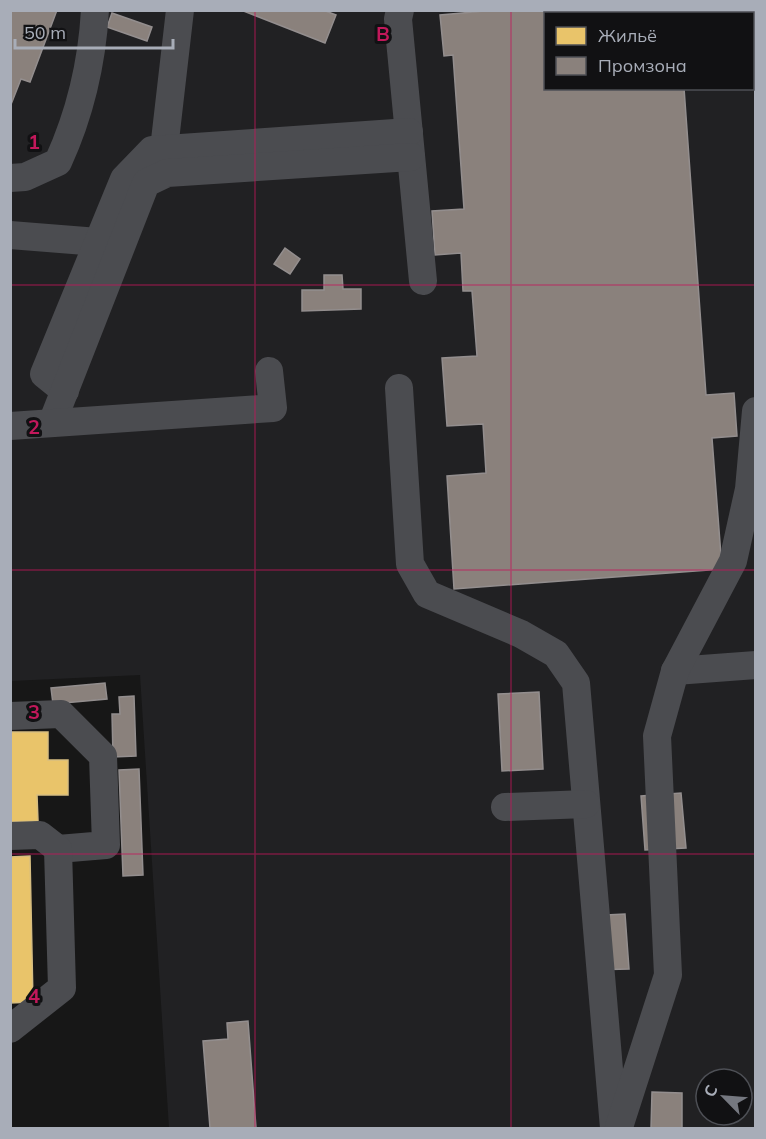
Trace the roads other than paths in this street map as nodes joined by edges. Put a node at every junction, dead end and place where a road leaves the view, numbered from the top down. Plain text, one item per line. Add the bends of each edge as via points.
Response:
1 (95, 10) edge
2 (180, 10) edge
3 (400, 10) edge
4 (410, 144) junction
5 (164, 149) junction
6 (10, 178) edge
7 (10, 235) edge
8 (98, 242) junction
9 (423, 280) dead end
10 (269, 371) dead end
11 (399, 388) dead end
12 (64, 390) junction
13 (756, 411) edge
14 (52, 423) junction
15 (10, 426) edge
16 (756, 665) edge
17 (675, 671) junction
18 (10, 716) edge
19 (585, 804) junction
20 (505, 807) dead end
21 (10, 836) edge
22 (58, 849) junction
23 (10, 1029) edge
24 (616, 1128) edge

1 - 6 lane via 93,50 72,133 58,162 25,177
2 - 5 lane
3 - 4 lane
4 - 5 lane
4 - 9 lane
4 - 12 lane via 167,173 146,183
5 - 8 lane via 152,150 124,179
7 - 8 lane
8 - 12 lane via 44,374
10 - 14 lane via 273,408
11 - 19 lane via 410,564 427,594 521,634 556,654 576,683
12 - 14 lane
13 - 17 lane via 749,489 733,561
14 - 15 lane
16 - 17 lane
17 - 24 lane via 657,736 668,975
18 - 22 lane via 61,714 103,756 106,845
19 - 20 lane
19 - 24 lane
21 - 22 lane via 40,835
22 - 23 lane via 62,988

